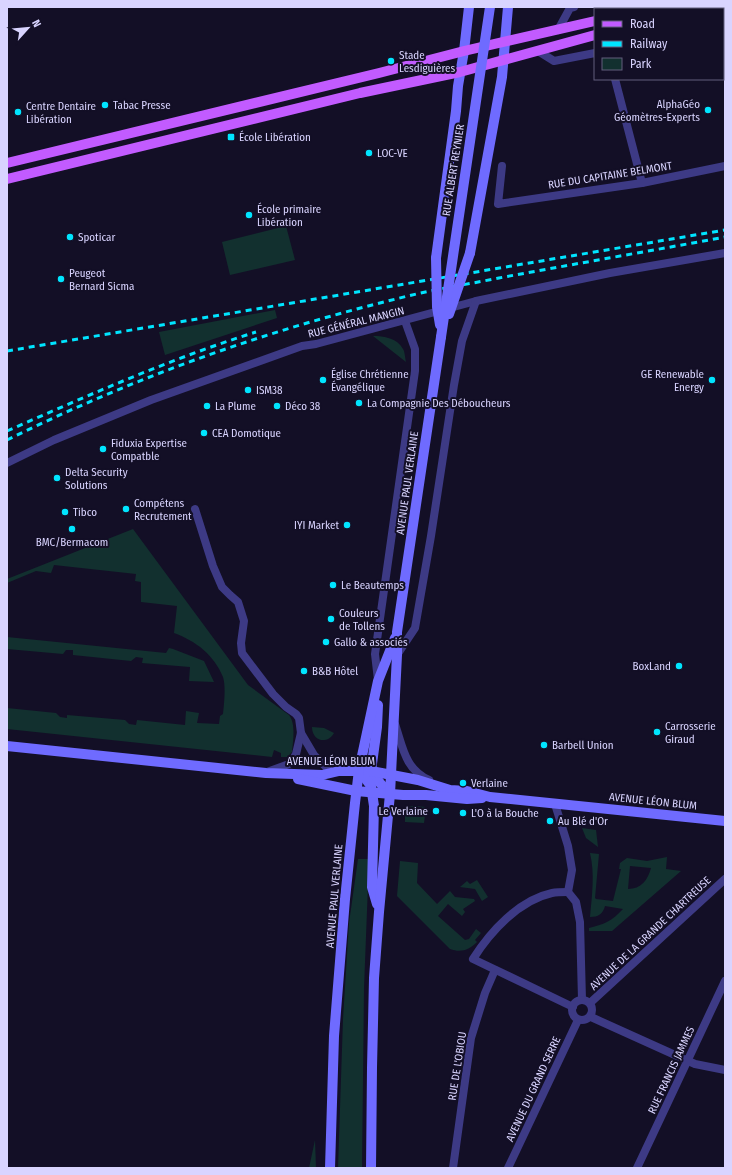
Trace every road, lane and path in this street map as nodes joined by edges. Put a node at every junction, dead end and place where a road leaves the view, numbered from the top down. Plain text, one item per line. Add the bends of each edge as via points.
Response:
1 (469, 7) edge
2 (490, 7) edge
3 (508, 7) edge
4 (574, 7) edge
5 (594, 21) edge
6 (558, 30) junction
7 (594, 35) edge
8 (505, 41) junction
9 (464, 51) junction
10 (538, 51) junction
11 (594, 52) edge
12 (504, 61) junction
13 (460, 72) junction
14 (615, 80) edge
15 (7, 163) edge
16 (502, 166) dead end
17 (725, 166) edge
18 (7, 179) edge
19 (642, 182) junction
20 (725, 253) edge
21 (476, 301) junction
22 (406, 321) junction
23 (441, 337) junction
24 (7, 463) edge
25 (195, 509) dead end
26 (397, 632) junction
27 (397, 655) junction
28 (378, 681) junction
29 (393, 721) junction
30 (301, 734) junction
31 (7, 746) edge
32 (359, 770) junction
33 (266, 773) junction
34 (332, 773) junction
35 (391, 779) junction
36 (373, 782) junction
37 (357, 787) junction
38 (450, 790) junction
39 (390, 794) junction
40 (490, 797) junction
41 (555, 804) junction
42 (725, 821) edge
43 (725, 879) edge
44 (568, 892) junction
45 (379, 912) junction
46 (495, 970) junction
47 (725, 981) edge
48 (586, 1002) junction
49 (573, 1007) junction
50 (591, 1016) junction
51 (578, 1020) junction
52 (688, 1060) junction
53 (725, 1070) edge
54 (330, 1168) edge
55 (371, 1168) edge
56 (453, 1168) edge
57 (508, 1168) edge
58 (637, 1168) edge

1 - 9 main road
2 - 23 main road, RUE ALBERT REYNIER, bridge
3 - 8 main road
4 - 6 street via 570,8
5 - 6 main road
6 - 8 main road
7 - 10 main road
8 - 9 main road
8 - 12 main road
9 - 13 main road
9 - 15 main road
10 - 11 street via 554,61
10 - 12 main road
12 - 13 main road
12 - 23 main road, bridge via 470,253
13 - 18 main road via 360,93
13 - 23 main road, bridge via 436,258 437,307
14 - 19 street
16 - 19 street, RUE DU CAPITAINE BELMONT via 498,204
17 - 19 street, RUE DU CAPITAINE BELMONT
20 - 21 street, RUE GÉNÉRAL MANGIN via 610,273
21 - 22 street, RUE GÉNÉRAL MANGIN
21 - 27 street via 462,342 415,628
22 - 24 street, RUE GÉNÉRAL MANGIN via 277,354 129,409 54,440
22 - 28 street via 415,349 415,371 375,654
23 - 26 main road, AVENUE PAUL VERLAINE
25 - 30 street via 222,586 238,602 244,621 242,653 273,694 299,718
26 - 27 main road, AVENUE PAUL VERLAINE
26 - 28 main road, AVENUE PAUL VERLAINE
27 - 29 main road, AVENUE PAUL VERLAINE
28 - 32 main road, AVENUE PAUL VERLAINE
28 - 36 main road
29 - 35 main road, AVENUE PAUL VERLAINE
29 - 38 street via 413,769 420,776
30 - 33 street via 292,761
30 - 34 street via 314,755
31 - 33 main road, AVENUE LÉON BLUM
32 - 34 main road, AVENUE LÉON BLUM
32 - 36 main road, AVENUE LÉON BLUM
32 - 37 main road, AVENUE PAUL VERLAINE
33 - 34 main road, AVENUE LÉON BLUM
33 - 37 main road, AVENUE LÉON BLUM via 338,782
35 - 36 main road, AVENUE LÉON BLUM
35 - 36 main road
35 - 38 main road, AVENUE LÉON BLUM via 418,780
35 - 39 main road, AVENUE PAUL VERLAINE
36 - 37 main road, AVENUE LÉON BLUM
36 - 39 main road, AVENUE LÉON BLUM
36 - 45 main road via 372,887
37 - 54 main road, AVENUE PAUL VERLAINE via 334,1036
38 - 40 main road, AVENUE LÉON BLUM
39 - 40 main road, AVENUE LÉON BLUM via 468,799
39 - 45 main road, AVENUE PAUL VERLAINE
40 - 41 main road, AVENUE LÉON BLUM
41 - 42 main road, AVENUE LÉON BLUM
41 - 44 street via 568,846 572,870
43 - 48 street, AVENUE DE LA GRANDE CHARTREUSE
44 - 46 street via 553,892 539,898 517,910 496,929 473,960
44 - 48 street via 576,902 580,922
45 - 55 main road, AVENUE PAUL VERLAINE via 374,978
46 - 49 street
46 - 56 street, RUE DE L'OBIOU via 471,1038
47 - 52 street, RUE FRANCIS JAMMES
48 - 49 street via 576,1002
48 - 50 street via 593,1010
49 - 51 street via 572,1013
50 - 51 street via 585,1020
50 - 52 street
51 - 57 street, AVENUE DU GRAND SERRE
52 - 53 street via 695,1064
52 - 58 street, RUE FRANCIS JAMMES

